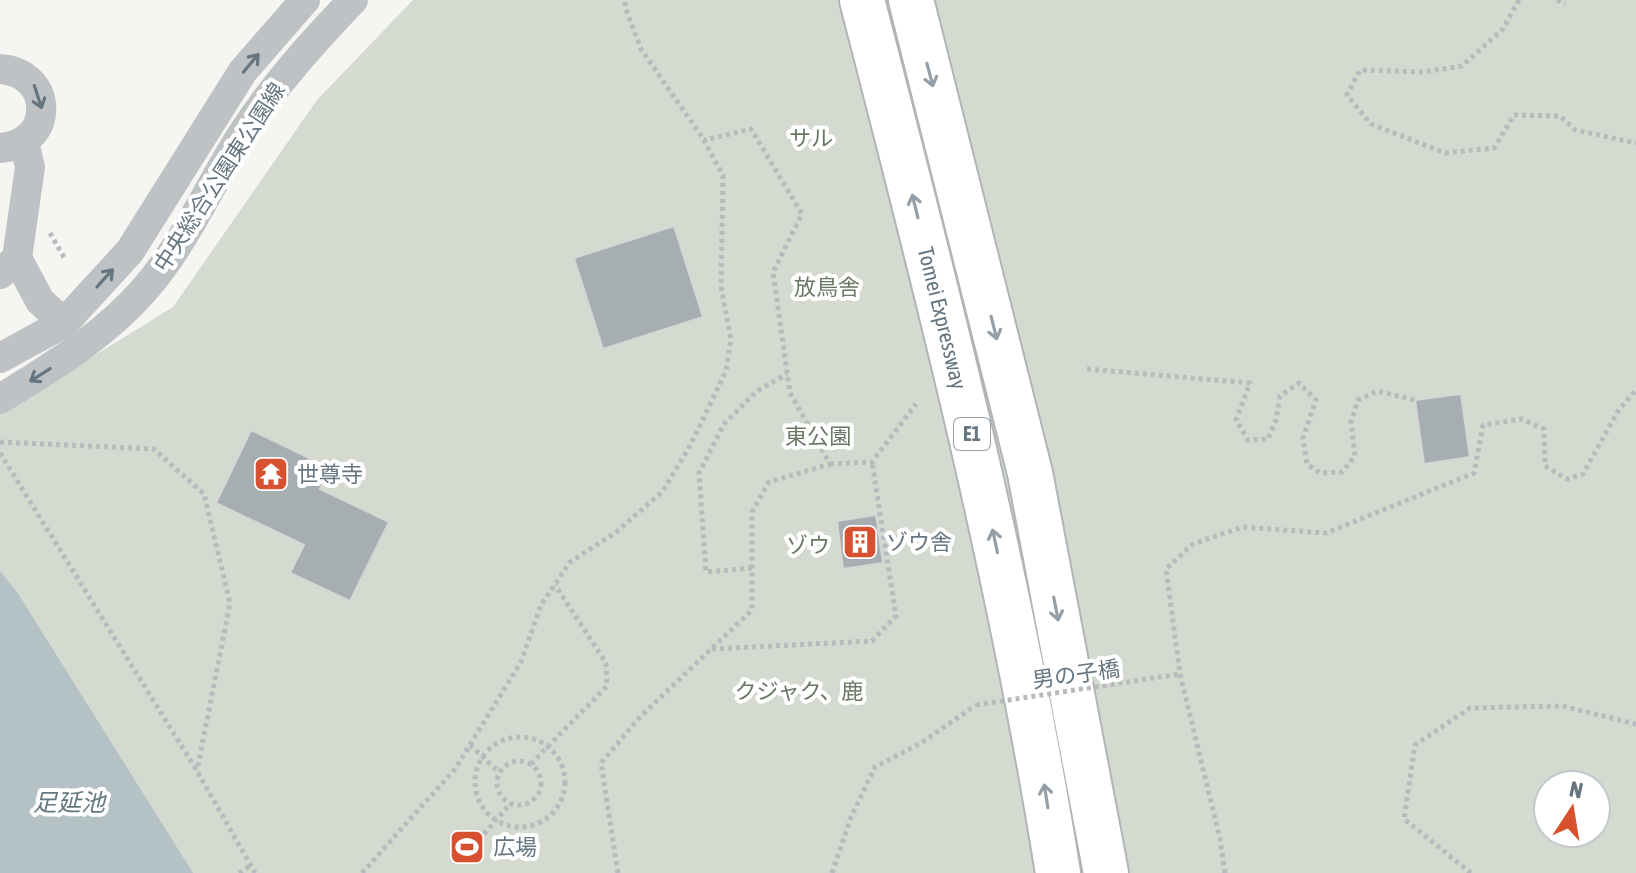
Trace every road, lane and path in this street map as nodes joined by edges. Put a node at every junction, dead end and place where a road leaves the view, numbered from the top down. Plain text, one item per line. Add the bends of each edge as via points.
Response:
1 (305, 0) edge
2 (353, 0) edge
3 (625, 0) edge
4 (862, 0) edge
5 (911, 0) edge
6 (1519, 0) edge
7 (1557, 0) edge
8 (1565, 4) dead end
9 (0, 69) edge
10 (704, 140) junction
11 (1636, 143) edge
12 (12, 145) edge
13 (8, 266) edge
14 (64, 323) junction
15 (0, 358) edge
16 (1087, 369) dead end
17 (787, 374) junction
18 (1636, 390) edge
19 (0, 399) edge
20 (1415, 400) dead end
21 (916, 404) dead end
22 (0, 442) edge
23 (0, 453) edge
24 (872, 462) junction
25 (830, 464) junction
26 (752, 568) junction
27 (555, 585) junction
28 (711, 649) junction
29 (1180, 674) junction
30 (1636, 724) edge
31 (470, 745) junction
32 (549, 747) junction
33 (483, 755) junction
34 (531, 764) junction
35 (197, 771) junction
36 (499, 772) junction
37 (510, 804) junction
38 (496, 820) junction
39 (484, 834) dead end
40 (251, 865) junction
41 (239, 873) edge
42 (255, 873) edge
43 (362, 873) edge
44 (618, 873) edge
45 (832, 873) edge
46 (1058, 873) edge
47 (1106, 873) edge
48 (1225, 873) edge
49 (1471, 873) edge

14 -> 1 street via 130,251 243,71
2 -> 19 street, 中央総合公園東公園線 via 296,60 242,134 145,289 80,349
3 - 10 path via 641,49
46 -> 4 highway, Tomei Expressway / E1 via 981,474
5 -> 47 highway, E1 via 1030,473
6 - 11 path via 1503,29 1462,66 1423,72 1360,70 1347,95 1371,124 1445,153 1494,148 1514,115 1560,116 1575,130
7 - 8 path
9 -> 12 street via 24,75 40,96 40,122 33,133
10 - 17 path via 751,129 802,214 773,272
10 - 27 path via 723,176 721,287 731,339 726,371 663,491 615,533 570,562
12 - 13 street via 30,167
13 - 14 street
14 - 15 street
16 - 20 path via 1250,383 1236,420 1248,440 1268,439 1280,396 1299,383 1316,400 1303,438 1307,464 1320,473 1342,472 1355,456 1351,422 1358,400 1377,391
17 - 25 path via 790,393
17 - 26 path via 757,391 724,424 699,473 706,572
18 - 29 path via 1618,411 1583,474 1567,479 1545,466 1544,429 1521,419 1483,425 1474,473 1326,533 1243,527 1193,544 1166,569
21 - 24 path
22 - 35 path via 154,449 204,494 230,603
23 - 35 path
24 - 25 path
24 - 28 path via 896,616 872,641
25 - 26 path via 769,482 752,512
26 - 28 path via 752,610
27 - 31 path via 541,605 521,662
27 - 32 path via 606,663 607,686
28 - 44 path via 601,763
29 - 45 path, 男の子橋, bridge via 976,705 875,767
29 - 48 path
30 - 49 path via 1562,706 1470,708 1415,745 1404,819
31 - 33 path
31 - 43 path via 455,769
32 - 33 path via 522,737 507,739
32 - 34 path
32 - 38 path via 564,772 561,802 552,814 525,826
33 - 36 path
33 - 38 path via 475,783 485,810
34 - 36 path via 520,760
34 - 37 path via 542,787 524,805
35 - 40 path
36 - 37 path via 501,796
37 - 38 path
38 - 39 path
40 - 41 path
40 - 42 path

